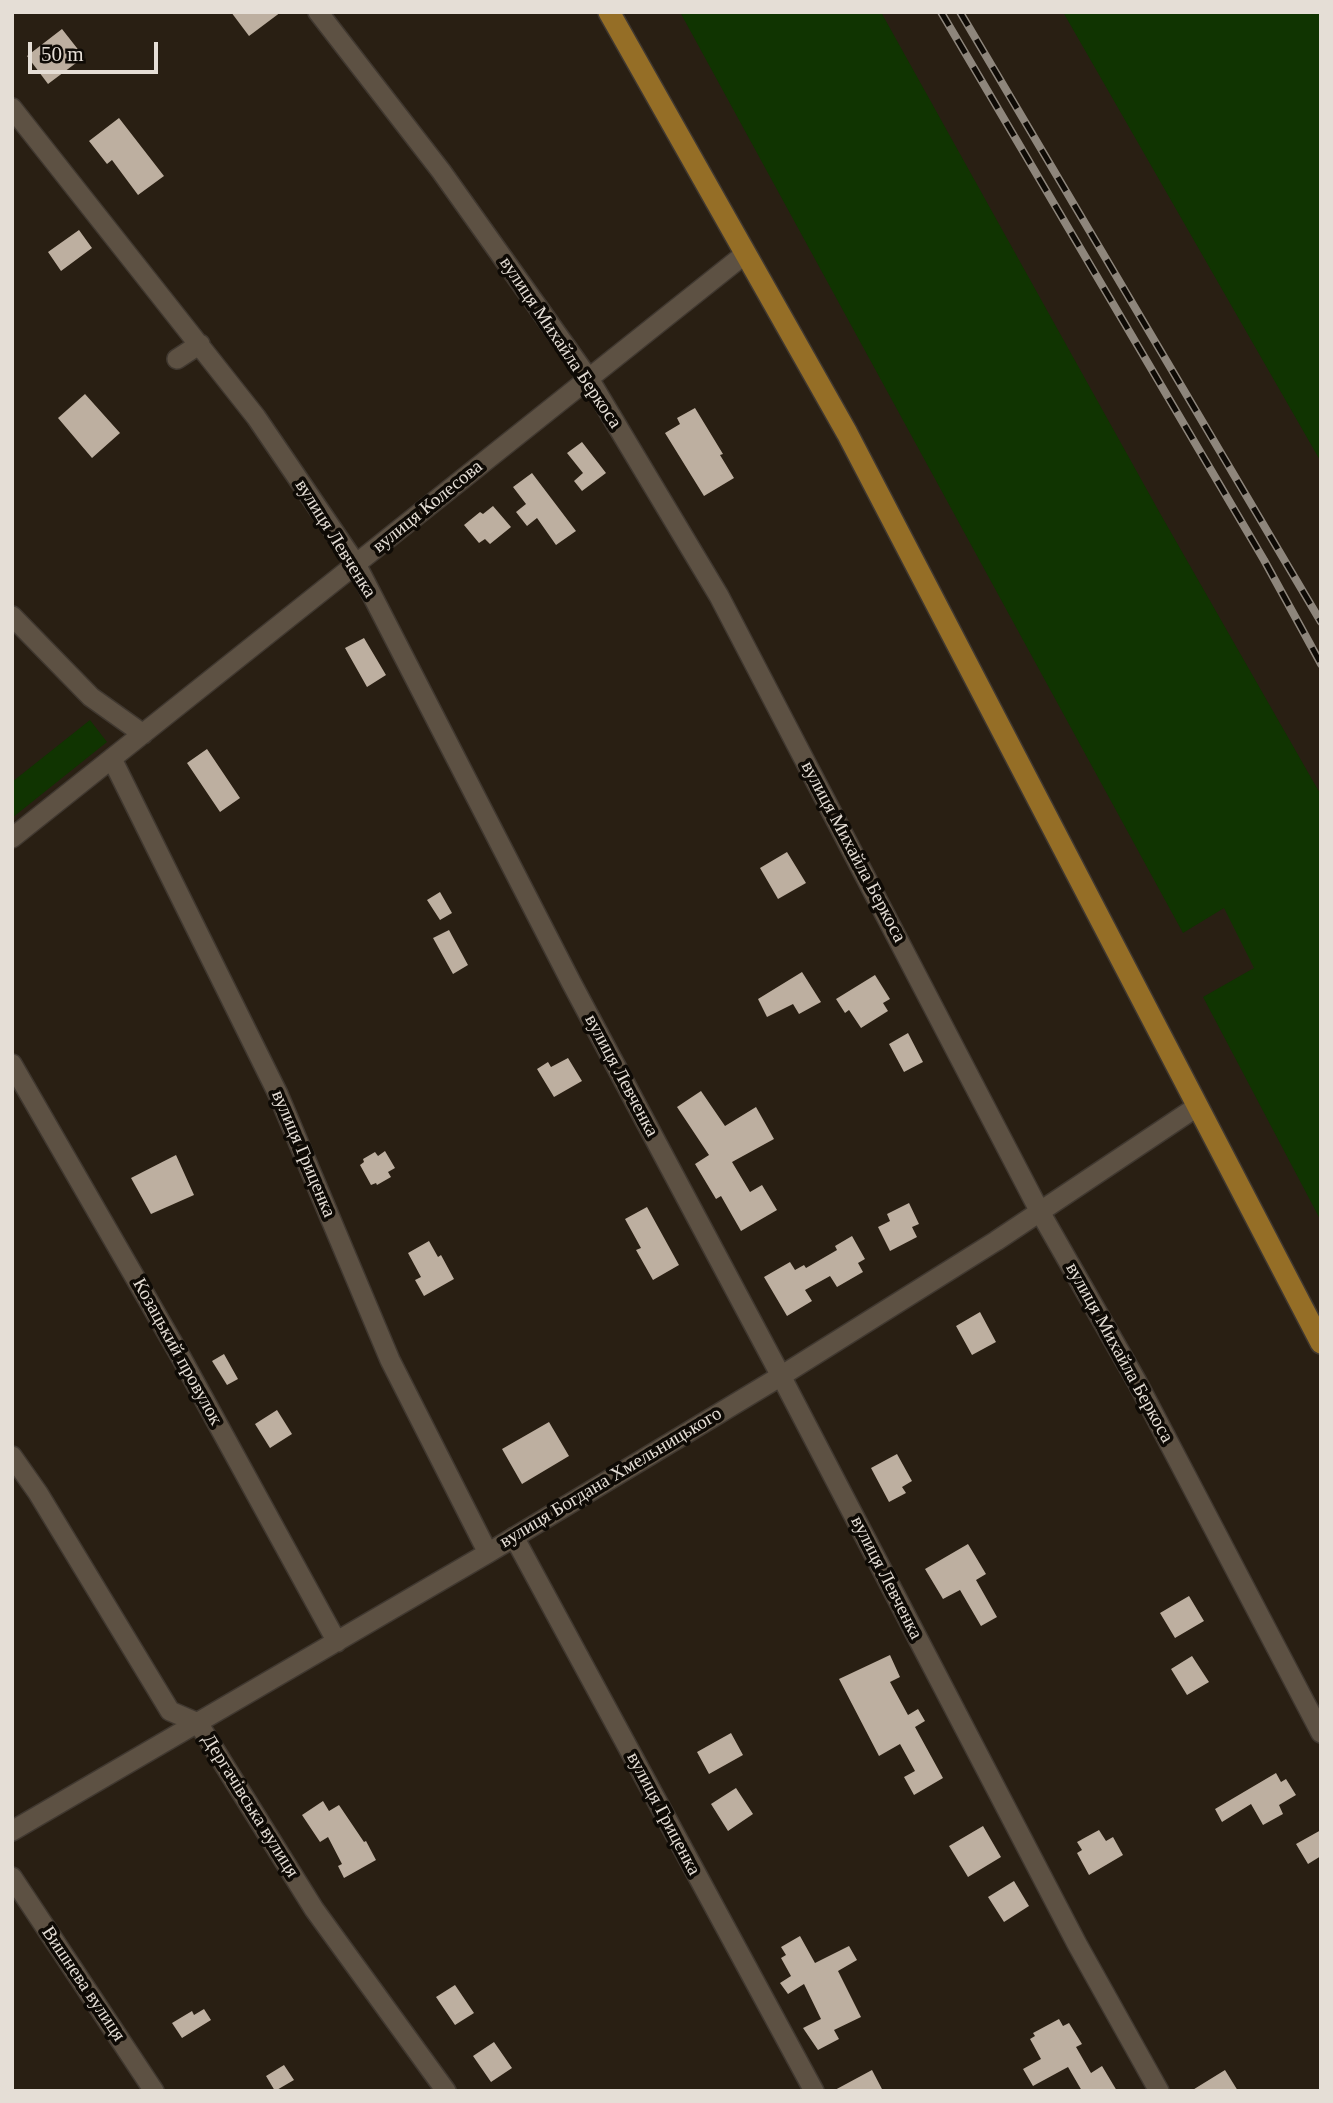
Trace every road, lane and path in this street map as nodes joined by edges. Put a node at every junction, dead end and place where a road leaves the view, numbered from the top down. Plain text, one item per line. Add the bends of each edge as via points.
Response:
1 (318, 12) edge
2 (609, 12) edge
3 (12, 108) edge
4 (746, 254) junction
5 (200, 344) junction
6 (177, 359) dead end
7 (589, 379) junction
8 (356, 564) junction
9 (12, 615) edge
10 (143, 734) junction
11 (112, 759) junction
12 (12, 838) edge
13 (12, 1064) edge
14 (1198, 1107) junction
15 (1040, 1212) junction
16 (1321, 1343) edge
17 (781, 1376) junction
18 (12, 1455) edge
19 (514, 1537) junction
20 (488, 1553) junction
21 (337, 1642) junction
22 (198, 1723) junction
23 (1321, 1733) edge
24 (12, 1831) edge
25 (12, 1877) edge
26 (154, 2091) edge
27 (446, 2091) edge
28 (814, 2091) edge
29 (1159, 2091) edge

1 - 7 street, вулиця Михайла Беркоса via 441,171
2 - 4 main road
3 - 5 street, вулиця Левченка
4 - 7 street, вулиця Колесова
4 - 14 main road via 847,433
5 - 6 street
5 - 8 street, вулиця Левченка via 256,416
7 - 8 street, вулиця Колесова
7 - 15 street, вулиця Михайла Беркоса via 719,596
8 - 10 street, вулиця Колесова
8 - 17 street, вулиця Левченка
9 - 10 street via 90,697
10 - 11 street, вулиця Колесова
11 - 12 street, вулиця Колесова
11 - 20 street, вулиця Гриценка via 278,1094 390,1360
13 - 21 street, Козацький провулок via 183,1359
14 - 15 street, вулиця Богдана Хмельницького
14 - 16 main road
15 - 17 street, вулиця Богдана Хмельницького
15 - 23 street, вулиця Михайла Беркоса via 1137,1382
17 - 19 street, вулиця Богдана Хмельницького
17 - 29 street, вулиця Левченка via 1077,1944
18 - 22 street, Дергачівська вулиця via 170,1711
19 - 20 street, вулиця Богдана Хмельницького
19 - 28 street, вулиця Гриценка
20 - 21 street, вулиця Богдана Хмельницького
21 - 22 street, вулиця Богдана Хмельницького
22 - 24 street, вулиця Богдана Хмельницького
22 - 27 street, Дергачівська вулиця via 314,1909
25 - 26 street, Вишнева вулиця

